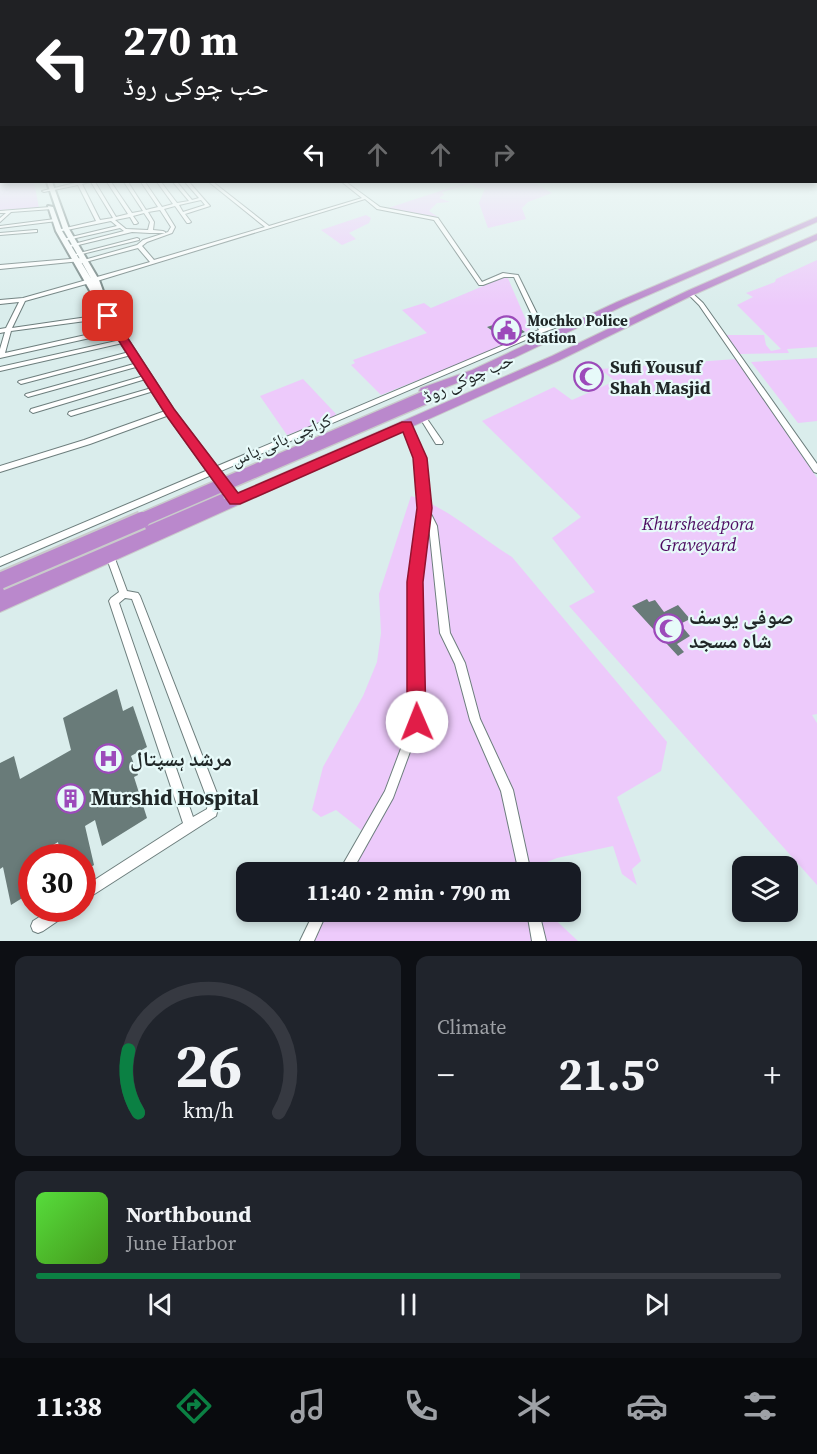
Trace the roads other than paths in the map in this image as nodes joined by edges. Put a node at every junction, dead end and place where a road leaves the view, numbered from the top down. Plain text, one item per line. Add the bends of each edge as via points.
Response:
1 (59, 218) edge
2 (97, 218) edge
3 (118, 218) edge
4 (132, 218) edge
5 (150, 218) edge
6 (168, 218) edge
7 (186, 218) edge
8 (256, 218) edge
9 (298, 218) edge
10 (430, 218) edge
11 (113, 219) junction
12 (817, 219) edge
13 (55, 220) joint
14 (99, 222) junction
15 (189, 222) dead end
16 (136, 223) dead end
17 (0, 227) edge
18 (119, 227) junction
19 (267, 227) junction
20 (63, 230) junction
21 (34, 231) dead end
22 (130, 231) junction
23 (817, 231) edge
24 (150, 232) junction
25 (170, 233) junction
26 (0, 234) edge
27 (817, 237) edge
28 (68, 239) junction
29 (137, 239) dead end
30 (72, 246) junction
31 (139, 246) junction
32 (83, 258) junction
33 (74, 260) junction
34 (153, 262) junction
35 (0, 267) edge
36 (95, 280) junction
37 (87, 283) junction
38 (690, 293) junction
39 (22, 300) junction
40 (0, 302) edge
41 (103, 304) junction
42 (108, 316) junction
43 (583, 322) junction
44 (8, 330) junction
45 (117, 330) junction
46 (542, 331) junction
47 (0, 332) edge
48 (125, 341) junction
49 (133, 353) junction
50 (141, 364) junction
51 (0, 369) edge
52 (147, 377) junction
53 (21, 382) dead end
54 (155, 389) junction
55 (428, 393) junction
56 (28, 395) dead end
57 (33, 411) dead end
58 (170, 412) junction
59 (71, 414) dead end
60 (423, 418) junction
61 (407, 425) junction
62 (439, 442) dead end
63 (0, 469) edge
64 (817, 470) edge
65 (213, 473) junction
66 (233, 496) junction
67 (425, 508) junction
68 (110, 556) junction
69 (0, 561) edge
70 (0, 572) edge
71 (0, 581) edge
72 (0, 593) edge
73 (124, 594) junction
74 (0, 605) edge
75 (190, 826) junction
76 (350, 862) edge
77 (523, 862) edge
78 (96, 887) edge
79 (44, 922) edge
80 (316, 922) edge
81 (535, 922) edge
82 (38, 926) dead end
83 (307, 941) edge
84 (540, 941) edge

1 - 20 street
2 - 14 street
3 - 11 street
4 - 16 street
5 - 24 street
6 - 25 street via 173,227
7 - 15 street
8 - 19 street
9 - 19 street
10 - 46 street via 436,219 480,284 503,275 516,276
11 - 14 street
11 - 18 street
12 - 43 highway, کراچی بائی پاس
13 - 17 street
13 - 20 street
14 - 20 street
18 - 22 street
18 - 28 street
19 - 34 street
20 - 28 street
21 - 26 street
22 - 24 street
22 - 30 street
23 - 66 highway
24 - 25 street
25 - 31 street
27 - 38 highway, حب چوکی روڈ
28 - 30 street
29 - 32 street
30 - 32 street
30 - 33 street
31 - 32 street
31 - 34 street
32 - 33 street
32 - 36 street
33 - 35 street
33 - 37 street
34 - 36 street
36 - 37 street
36 - 41 street
37 - 39 street
37 - 41 street
38 - 60 highway, حب چوکی روڈ
38 - 64 street
39 - 40 street
39 - 44 street
41 - 42 street
42 - 44 street
42 - 45 street
43 - 46 street via 562,323
43 - 55 highway, کراچی بائی پاس via 462,381
44 - 45 street via 2,356
44 - 47 street
45 - 48 street
46 - 65 street
48 - 49 street
48 - 51 street
49 - 50 street
49 - 53 street
50 - 52 street
50 - 56 street
52 - 54 street
52 - 57 street
54 - 58 street
54 - 59 street
55 - 70 highway, کراچی بائی پاس
55 - 71 highway, کراچی بائی پاس, bridge
58 - 63 street
58 - 65 street
60 - 61 highway, حب چوکی روڈ
60 - 62 street
61 - 66 highway, حب چوکی روڈ
61 - 67 street via 420,458
65 - 66 street
65 - 69 street
66 - 68 highway, حب چوکی روڈ
66 - 72 highway
67 - 76 street via 415,582 417,722 388,794
67 - 77 street via 433,526 445,633 460,663 475,720 507,790
68 - 73 street
68 - 74 highway, حب چوکی روڈ
73 - 75 street via 114,601
73 - 75 street via 135,596 214,801 212,812
75 - 78 street
79 - 82 street
80 - 83 street
81 - 84 street

